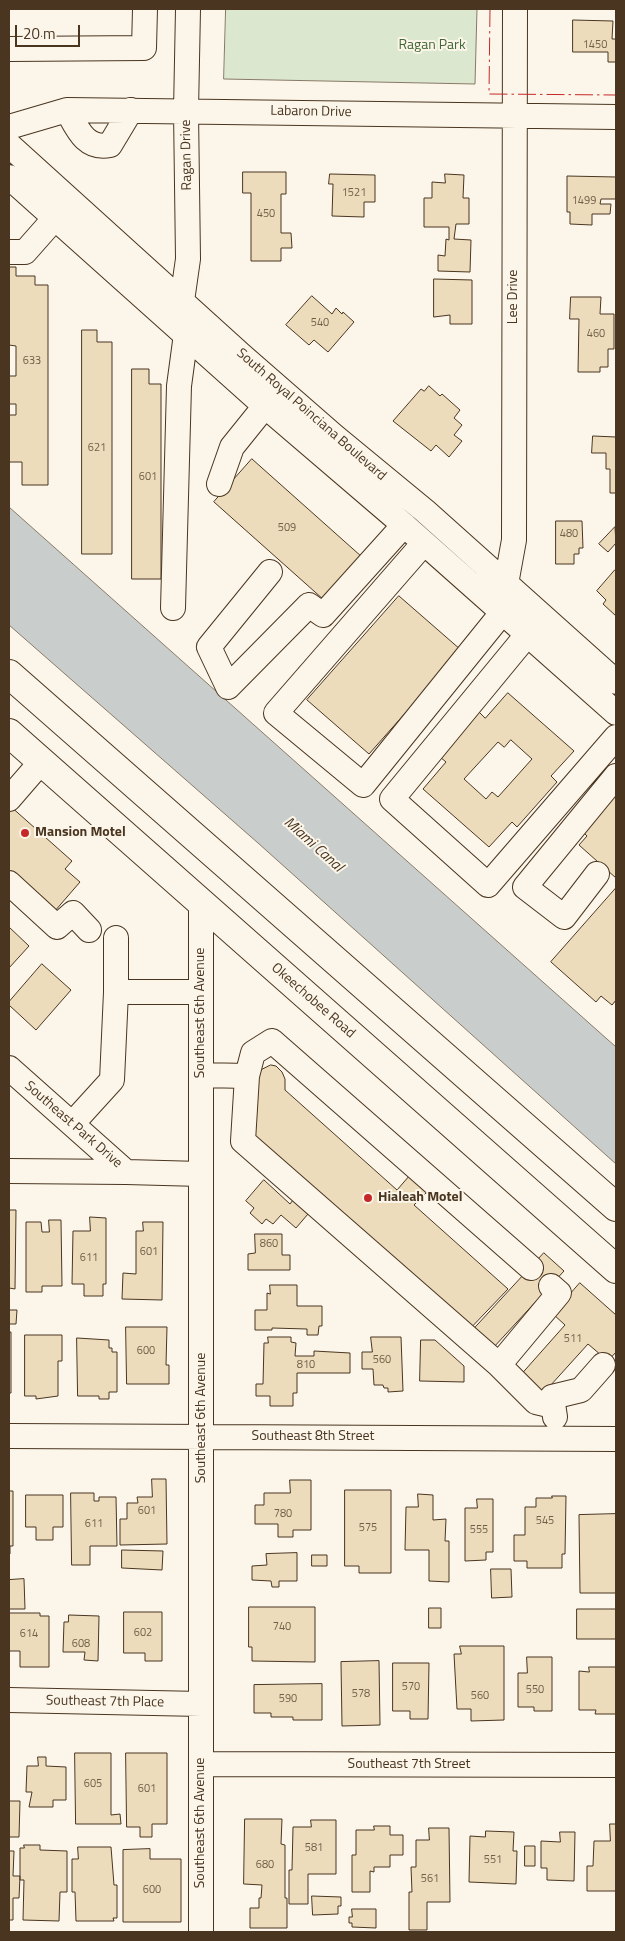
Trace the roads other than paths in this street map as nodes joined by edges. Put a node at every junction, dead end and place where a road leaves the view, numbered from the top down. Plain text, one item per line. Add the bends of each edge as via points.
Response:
1 (145, 9) edge
2 (188, 9) edge
3 (515, 9) edge
4 (9, 49) edge
5 (67, 110) junction
6 (131, 110) junction
7 (186, 111) junction
8 (514, 114) junction
9 (616, 116) edge
10 (9, 127) edge
11 (9, 146) edge
12 (11, 183) edge
13 (55, 218) junction
14 (9, 252) edge
15 (182, 301) junction
16 (186, 334) junction
17 (265, 406) junction
18 (219, 484) dead end
19 (404, 525) junction
20 (424, 542) junction
21 (270, 572) dead end
22 (506, 584) junction
23 (173, 608) dead end
24 (502, 613) junction
25 (528, 635) junction
26 (9, 674) edge
27 (616, 682) edge
28 (616, 713) edge
29 (9, 733) edge
30 (616, 737) edge
31 (41, 762) junction
32 (616, 776) edge
33 (9, 799) edge
34 (597, 874) dead end
35 (9, 883) edge
36 (202, 903) junction
37 (89, 930) dead end
38 (116, 938) dead end
39 (116, 992) junction
40 (201, 992) junction
41 (9, 1068) edge
42 (201, 1075) junction
43 (247, 1076) junction
44 (72, 1124) junction
45 (9, 1171) edge
46 (126, 1172) junction
47 (201, 1174) junction
48 (616, 1207) edge
49 (530, 1268) dead end
50 (616, 1269) edge
51 (551, 1286) dead end
52 (499, 1365) junction
53 (604, 1373) edge
54 (553, 1406) junction
55 (9, 1436) edge
56 (202, 1436) junction
57 (558, 1438) junction
58 (616, 1439) edge
59 (9, 1700) edge
60 (201, 1704) junction
61 (201, 1764) junction
62 (616, 1765) edge
63 (202, 1932) edge

1 - 4 street via 144,48
2 - 7 street, Ragan Drive
3 - 8 street, Lee Drive
5 - 6 street, Labaron Drive
5 - 6 street via 80,134 100,147 110,145
5 - 10 street, Labaron Drive
6 - 7 street, Labaron Drive
7 - 8 street, Labaron Drive
7 - 15 street, Ragan Drive via 188,259
8 - 9 street, Labaron Drive
8 - 22 street, Lee Drive via 514,540
11 - 15 street, South Royal Poinciana Boulevard
12 - 13 street, South Royal Poinciana Boulevard
13 - 14 street via 25,252
13 - 16 street, South Royal Poinciana Boulevard
15 - 22 street, South Royal Poinciana Boulevard
16 - 17 street, South Royal Poinciana Boulevard
16 - 23 street via 179,386
17 - 18 street via 232,447
17 - 19 street, South Royal Poinciana Boulevard
19 - 20 street, South Royal Poinciana Boulevard
19 - 21 street via 323,615 309,604 228,687 209,648
20 - 24 street, South Royal Poinciana Boulevard
20 - 24 street via 276,713 363,785
22 - 27 street, South Royal Poinciana Boulevard
24 - 25 street, South Royal Poinciana Boulevard
25 - 28 street, South Royal Poinciana Boulevard
25 - 30 street via 392,799 488,885
26 - 48 highway
29 - 31 highway, Okeechobee Road
31 - 33 street
31 - 36 highway, Okeechobee Road
32 - 34 street via 526,887 564,916
35 - 37 street via 58,927 73,913
36 - 40 street, Southeast 6th Avenue
36 - 50 highway, Okeechobee Road
38 - 39 street
39 - 40 street
39 - 44 street via 112,1080
40 - 42 street, Southeast 6th Avenue
41 - 44 street, Southeast Park Drive
42 - 43 street
42 - 47 street, Southeast 6th Avenue
43 - 49 street via 253,1053 272,1040
43 - 52 street via 243,1141
44 - 46 street, Southeast Park Drive
45 - 46 street
46 - 47 street, Southeast Park Drive
47 - 56 street, Southeast 6th Avenue
51 - 52 street via 559,1293
52 - 54 street via 536,1402
53 - 54 street via 581,1390 552,1397
54 - 57 street
55 - 56 street, Southeast 8th Street
56 - 57 street, Southeast 8th Street
56 - 60 street, Southeast 6th Avenue
57 - 58 street, Southeast 8th Street
59 - 60 street, Southeast 7th Place
60 - 61 street, Southeast 6th Avenue
61 - 62 street, Southeast 7th Street
61 - 63 street, Southeast 6th Avenue

